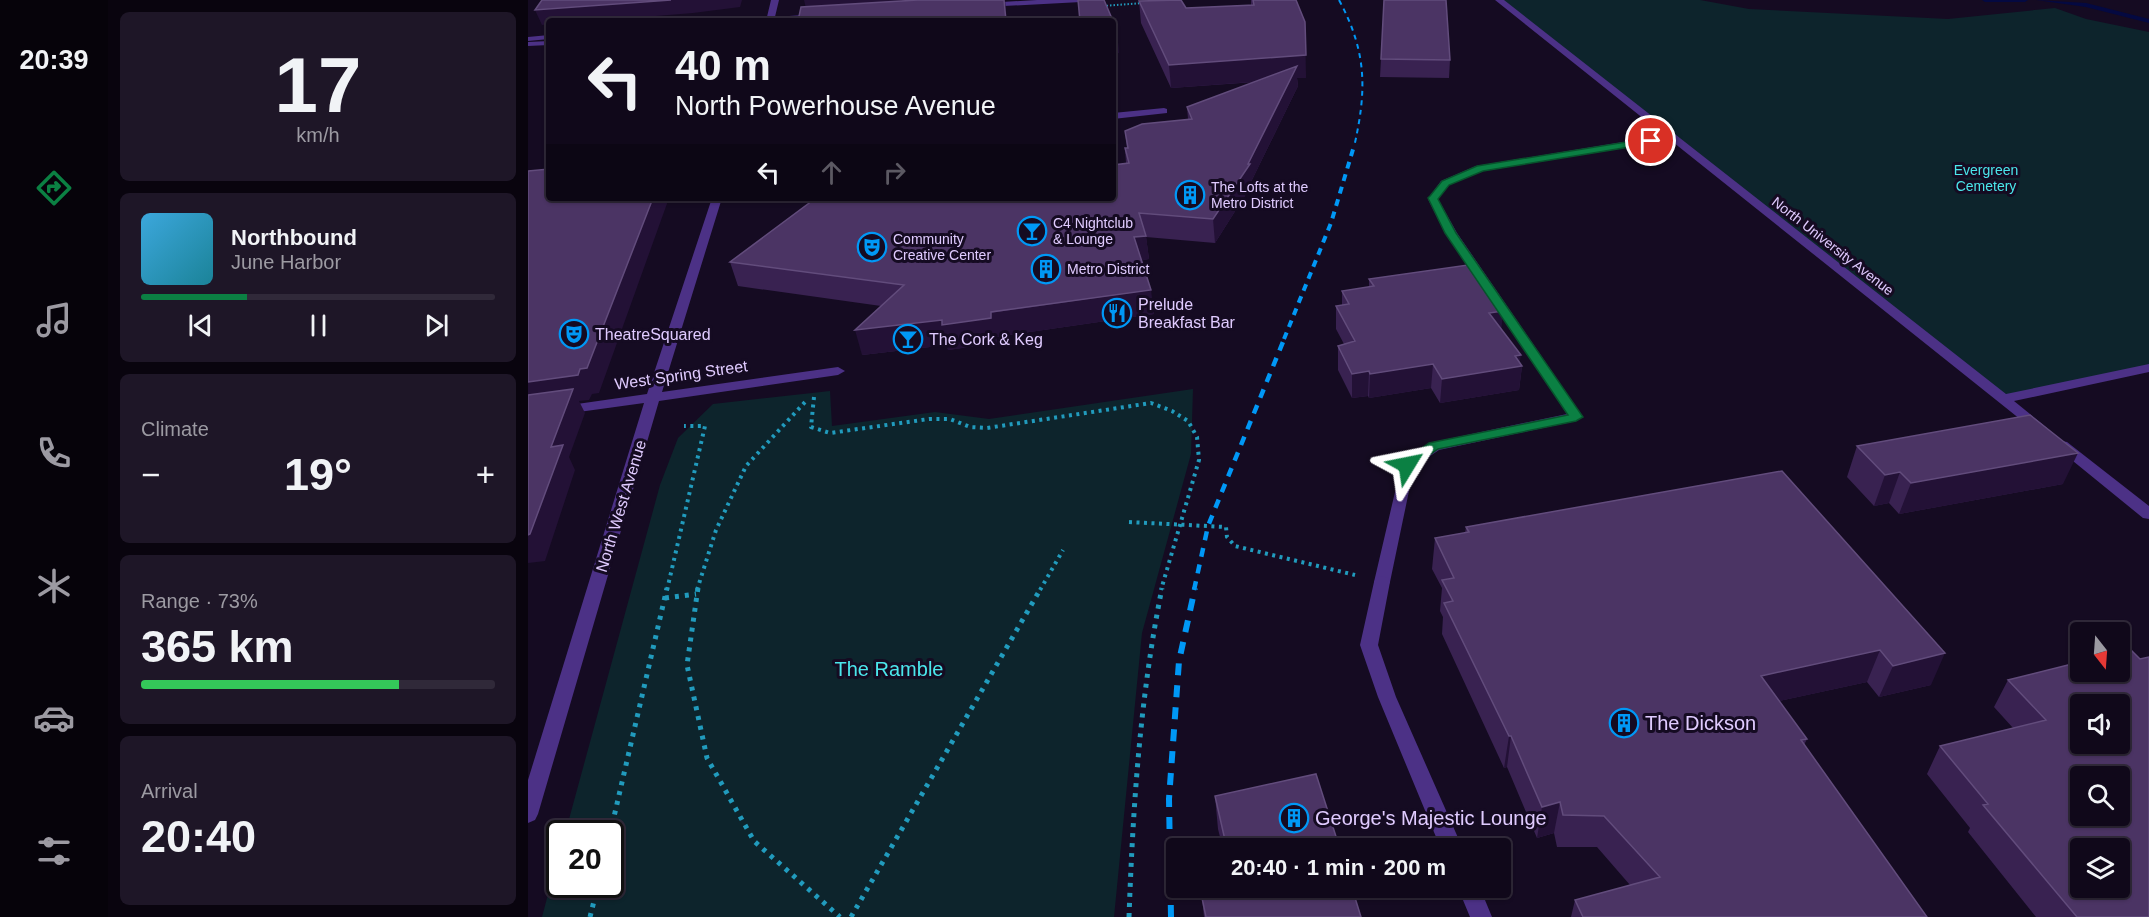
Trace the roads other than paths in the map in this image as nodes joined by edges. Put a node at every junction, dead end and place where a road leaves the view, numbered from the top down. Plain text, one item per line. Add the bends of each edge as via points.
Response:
1 (775, 0) edge
2 (1080, 0) edge
3 (1499, 0) edge
4 (975, 6) edge
5 (828, 15) edge
6 (770, 18) edge
7 (793, 18) edge
8 (546, 37) edge
9 (528, 39) edge
10 (546, 43) edge
11 (528, 44) edge
12 (1164, 111) dead end
13 (1116, 116) edge
14 (1672, 137) junction
15 (716, 201) edge
16 (2149, 368) edge
17 (838, 371) dead end
18 (653, 398) junction
19 (2003, 399) junction
20 (528, 415) edge
21 (2149, 514) edge
22 (528, 814) edge
23 (1447, 838) edge
24 (1473, 898) edge
25 (1481, 917) edge

1 - 6 street
2 - 4 street
3 - 14 street, North University Avenue
5 - 7 street
8 - 9 street
10 - 11 street
12 - 13 street
14 - 19 street, North University Avenue
14 - 23 street via 1480,168 1445,183 1433,198 1451,233 1576,417 1434,446 1407,465 1369,645
15 - 18 street, North West Avenue
16 - 19 street
17 - 18 street, West Spring Street
18 - 20 street, West Spring Street
18 - 22 street, North West Avenue
19 - 21 street, North University Avenue
24 - 25 street

